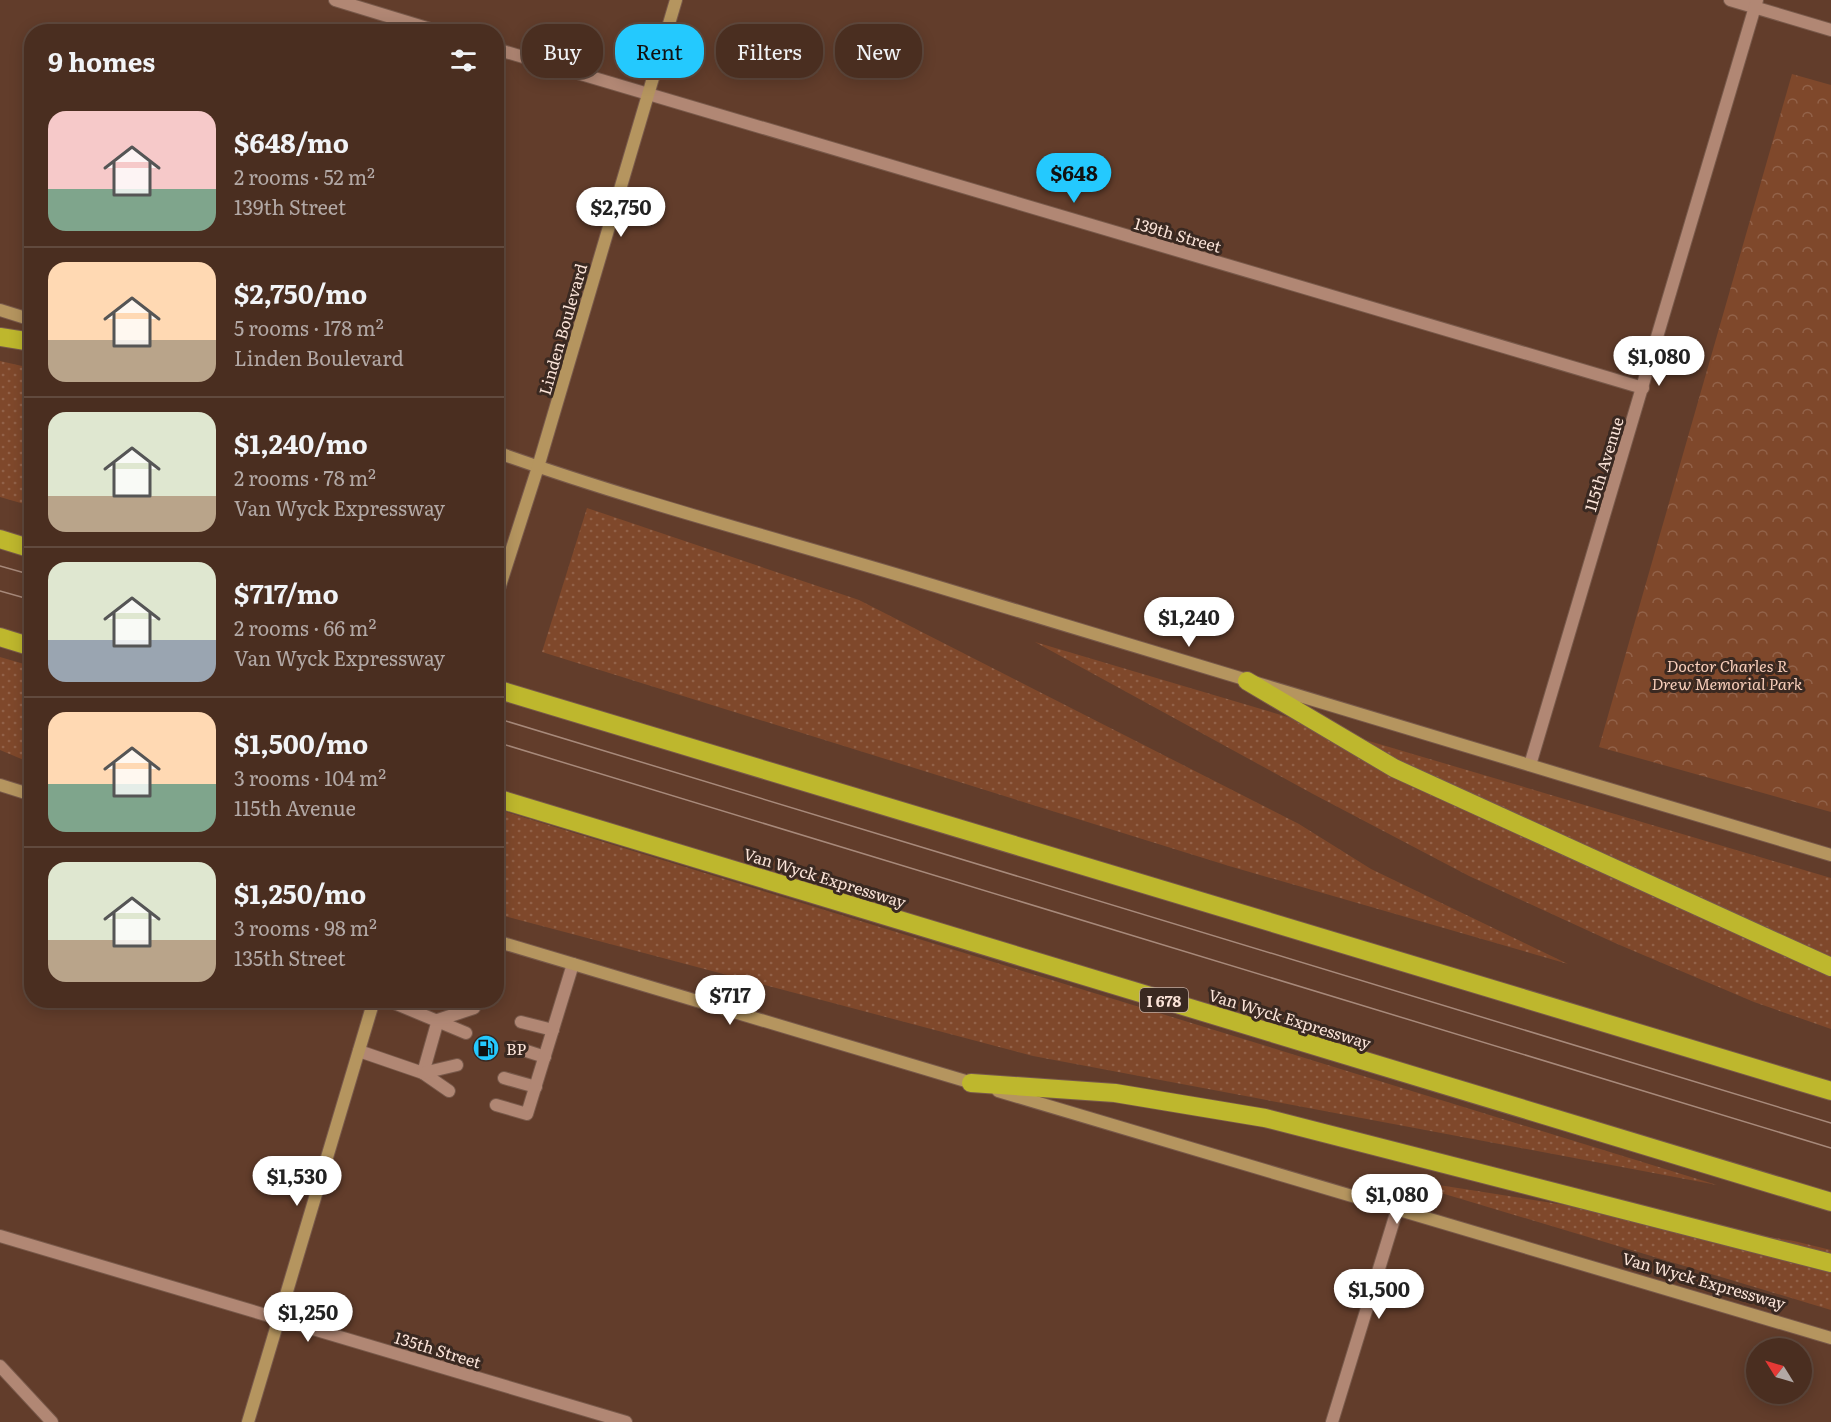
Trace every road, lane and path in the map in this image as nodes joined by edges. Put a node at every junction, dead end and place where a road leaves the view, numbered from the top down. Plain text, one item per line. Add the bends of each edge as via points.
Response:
1 (335, 0) edge
2 (676, 0) edge
3 (1730, 0) edge
4 (1756, 4) edge
5 (414, 24) edge
6 (1831, 30) edge
7 (504, 51) edge
8 (648, 94) junction
9 (0, 310) edge
10 (24, 318) edge
11 (0, 337) edge
12 (24, 341) edge
13 (1643, 388) junction
14 (504, 455) edge
15 (538, 467) junction
16 (0, 539) edge
17 (24, 546) edge
18 (504, 573) edge
19 (0, 637) edge
20 (24, 644) edge
21 (1247, 681) junction
22 (504, 691) edge
23 (1530, 765) junction
24 (0, 785) edge
25 (24, 792) edge
26 (504, 800) edge
27 (1831, 855) edge
28 (504, 943) edge
29 (573, 964) junction
30 (1831, 967) edge
31 (372, 1008) edge
32 (407, 1008) edge
33 (474, 1008) dead end
34 (438, 1020) junction
35 (521, 1022) dead end
36 (553, 1030) junction
37 (466, 1033) dead end
38 (514, 1047) dead end
39 (359, 1051) junction
40 (545, 1057) junction
41 (457, 1065) dead end
42 (423, 1073) junction
43 (504, 1078) dead end
44 (971, 1083) junction
45 (536, 1087) junction
46 (449, 1091) dead end
47 (1831, 1091) edge
48 (496, 1105) dead end
49 (1831, 1202) edge
50 (1396, 1210) junction
51 (0, 1236) edge
52 (1831, 1263) edge
53 (279, 1319) junction
54 (1831, 1338) edge
55 (0, 1366) edge
56 (52, 1422) edge
57 (248, 1422) edge
58 (626, 1422) edge
59 (1332, 1422) edge

1 - 5 street
2 - 8 main road, Linden Boulevard
3 - 4 street
4 - 6 street
4 - 13 street, 115th Avenue
7 - 8 street, 139th Street
8 - 13 street, 139th Street
8 - 15 main road, Linden Boulevard
9 - 10 main road
11 - 12 highway
13 - 23 street, 115th Avenue
14 - 15 main road
15 - 18 main road, Linden Boulevard
15 - 21 main road
16 - 17 highway
19 - 20 highway
21 - 23 main road
21 - 30 highway via 1394,768
22 - 47 highway
23 - 27 main road
24 - 25 main road
26 - 49 highway, Van Wyck Expressway / I 678
28 - 29 main road, Van Wyck Expressway
29 - 36 street
29 - 44 main road, Van Wyck Expressway
31 - 39 main road
32 - 34 street
33 - 34 street
34 - 37 street
34 - 42 street
35 - 36 street
36 - 40 street
38 - 40 street
39 - 42 street
39 - 53 main road
40 - 45 street
41 - 42 street
42 - 46 street
43 - 45 street
44 - 50 main road, Van Wyck Expressway
44 - 52 highway via 1115,1093 1265,1118
45 - 48 street via 527,1114
50 - 54 main road, Van Wyck Expressway
50 - 59 street
51 - 53 street, 135th Street
53 - 57 main road
53 - 58 street, 135th Street
55 - 56 street

